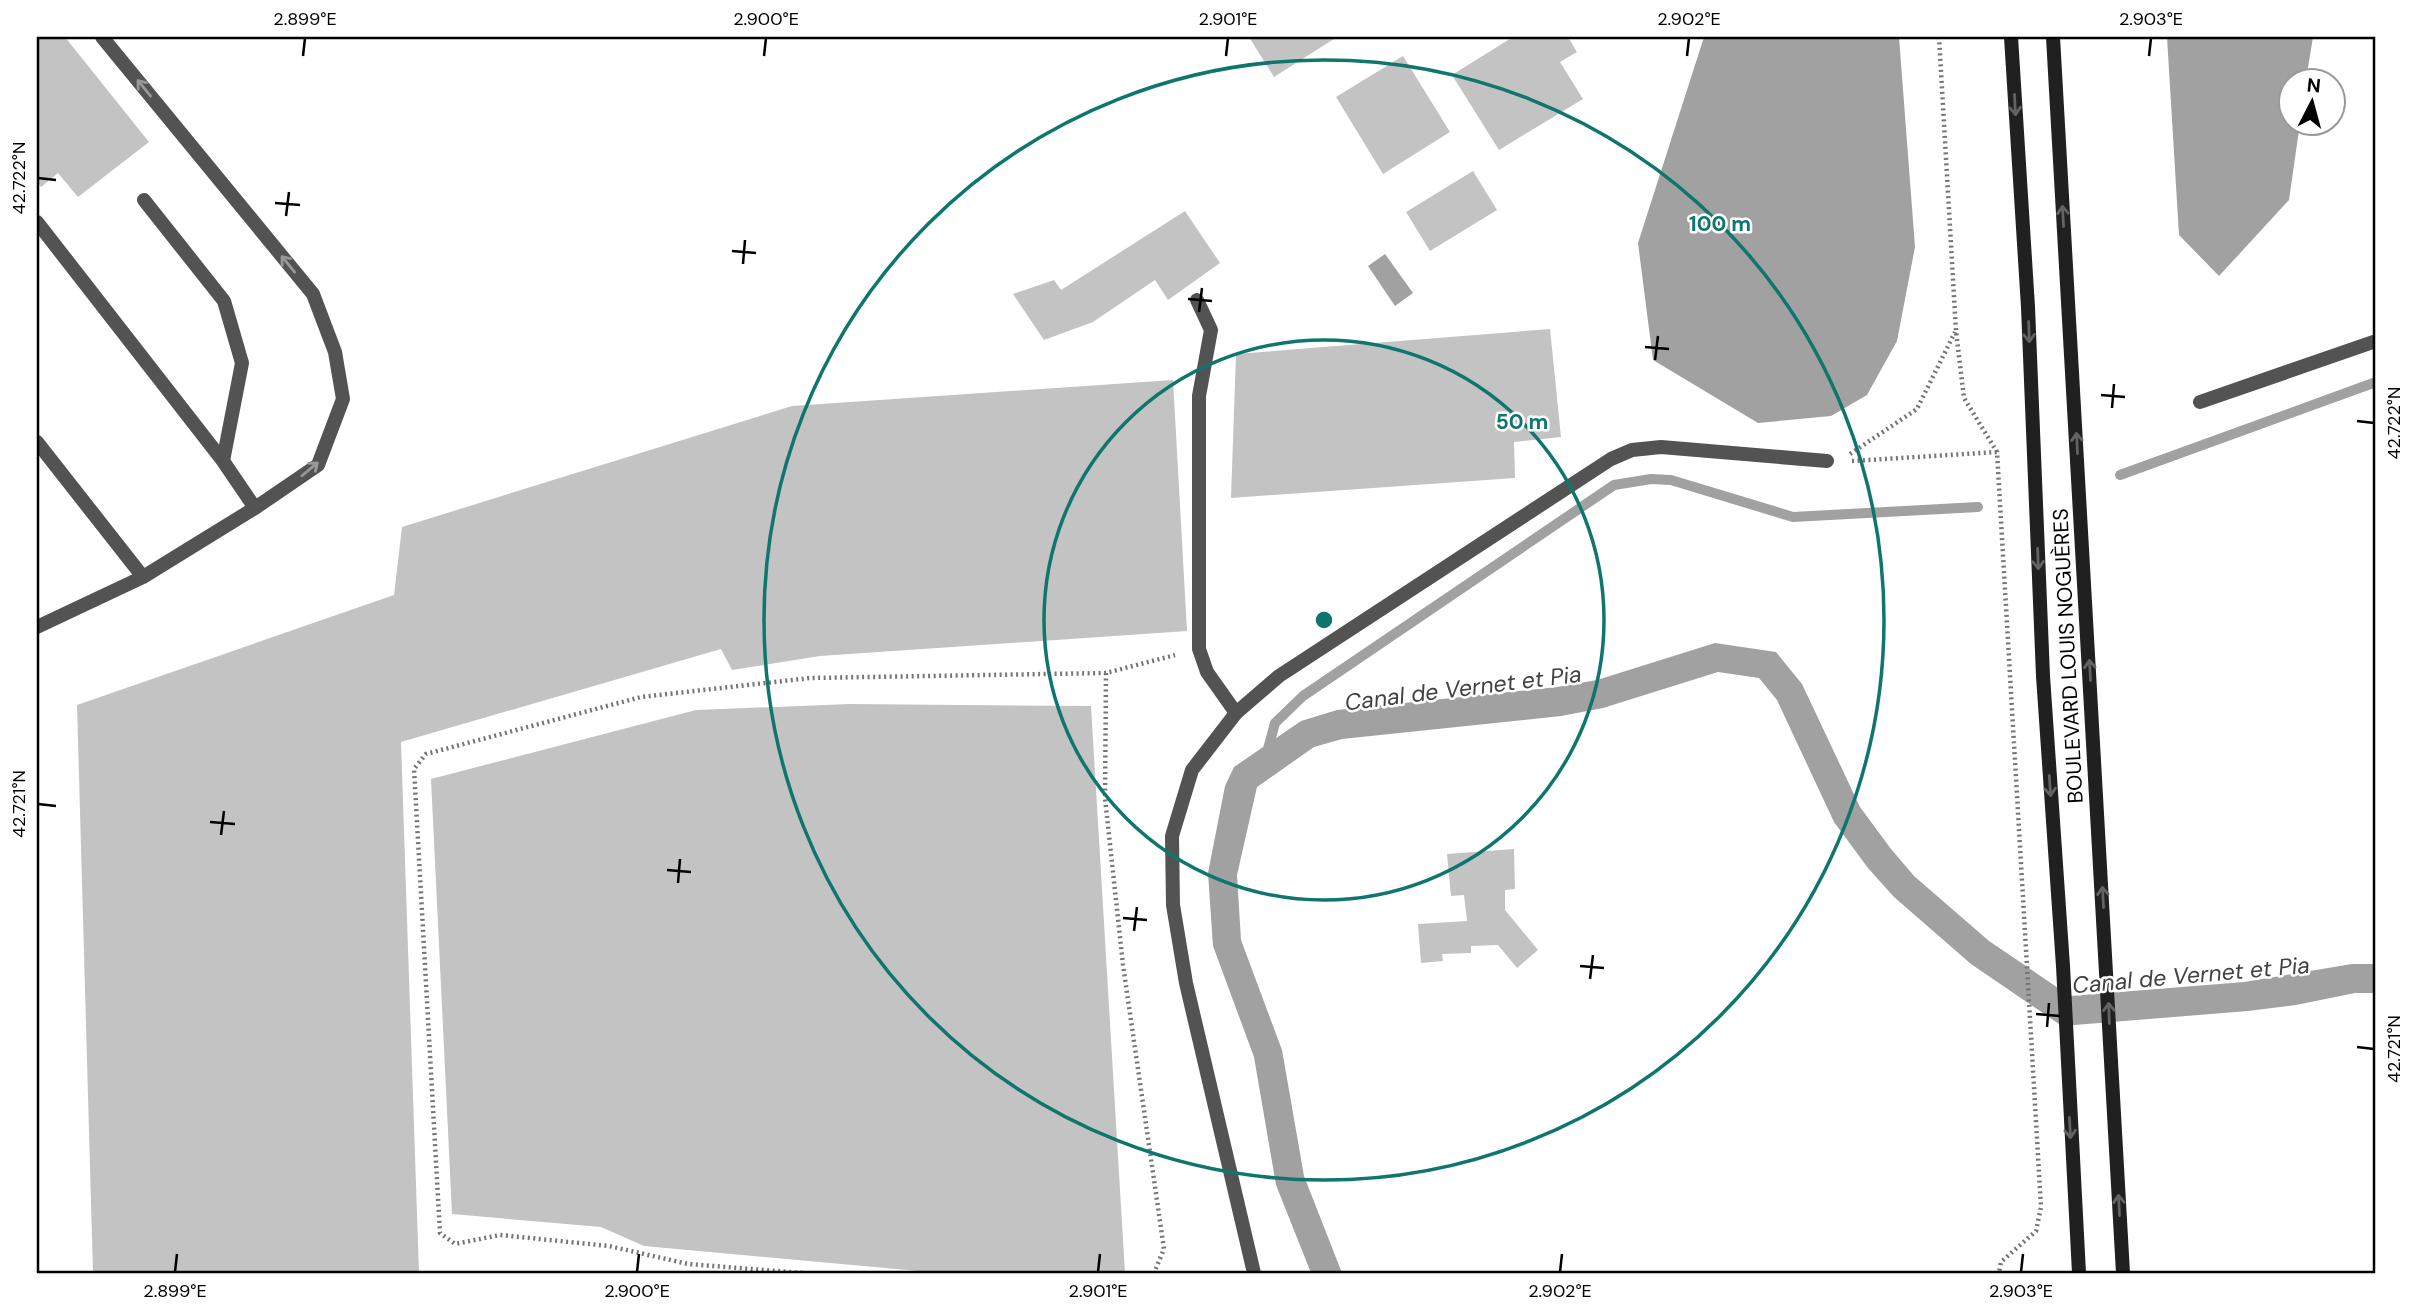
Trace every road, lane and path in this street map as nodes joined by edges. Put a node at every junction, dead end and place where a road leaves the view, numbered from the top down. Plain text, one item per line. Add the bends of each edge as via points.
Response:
1 (102, 37) edge
2 (1939, 37) edge
3 (2011, 37) edge
4 (2053, 37) edge
5 (144, 200) dead end
6 (37, 222) edge
7 (1198, 300) dead end
8 (1956, 331) junction
9 (2376, 341) edge
10 (2200, 402) dead end
11 (37, 442) edge
12 (1997, 452) junction
13 (223, 461) junction
14 (1832, 461) junction
15 (255, 509) junction
16 (143, 577) junction
17 (37, 627) edge
18 (1199, 649) junction
19 (1106, 673) junction
20 (1236, 713) junction
21 (802, 1273) edge
22 (1154, 1273) edge
23 (1254, 1273) edge
24 (1999, 1273) edge
25 (2079, 1273) edge
26 (2123, 1273) edge

15 -> 1 street via 318,465 342,399 335,352 313,294
2 - 8 path
3 -> 25 main road, BOULEVARD LOUIS NOGUÈRES
26 -> 4 main road, BOULEVARD LOUIS NOGUÈRES
5 - 13 street via 224,301 242,363
6 - 13 street
7 - 18 street via 1210,330 1199,396
8 - 12 path via 1964,398
8 - 14 path via 1917,409
9 - 10 street
11 - 16 street
12 - 14 path
12 - 24 path via 2041,1207 2036,1231 2001,1262
13 - 15 street
14 - 20 street via 1661,447 1632,450 1279,676
15 - 16 street
16 - 17 street
18 - 19 path
18 - 20 street via 1207,672
19 - 21 path via 810,678 641,697 426,754 414,769 440,1233 455,1244 500,1235 609,1246 688,1264
19 - 22 path via 1105,797 1164,1249
20 - 23 street via 1192,770 1172,836 1173,905 1186,982

